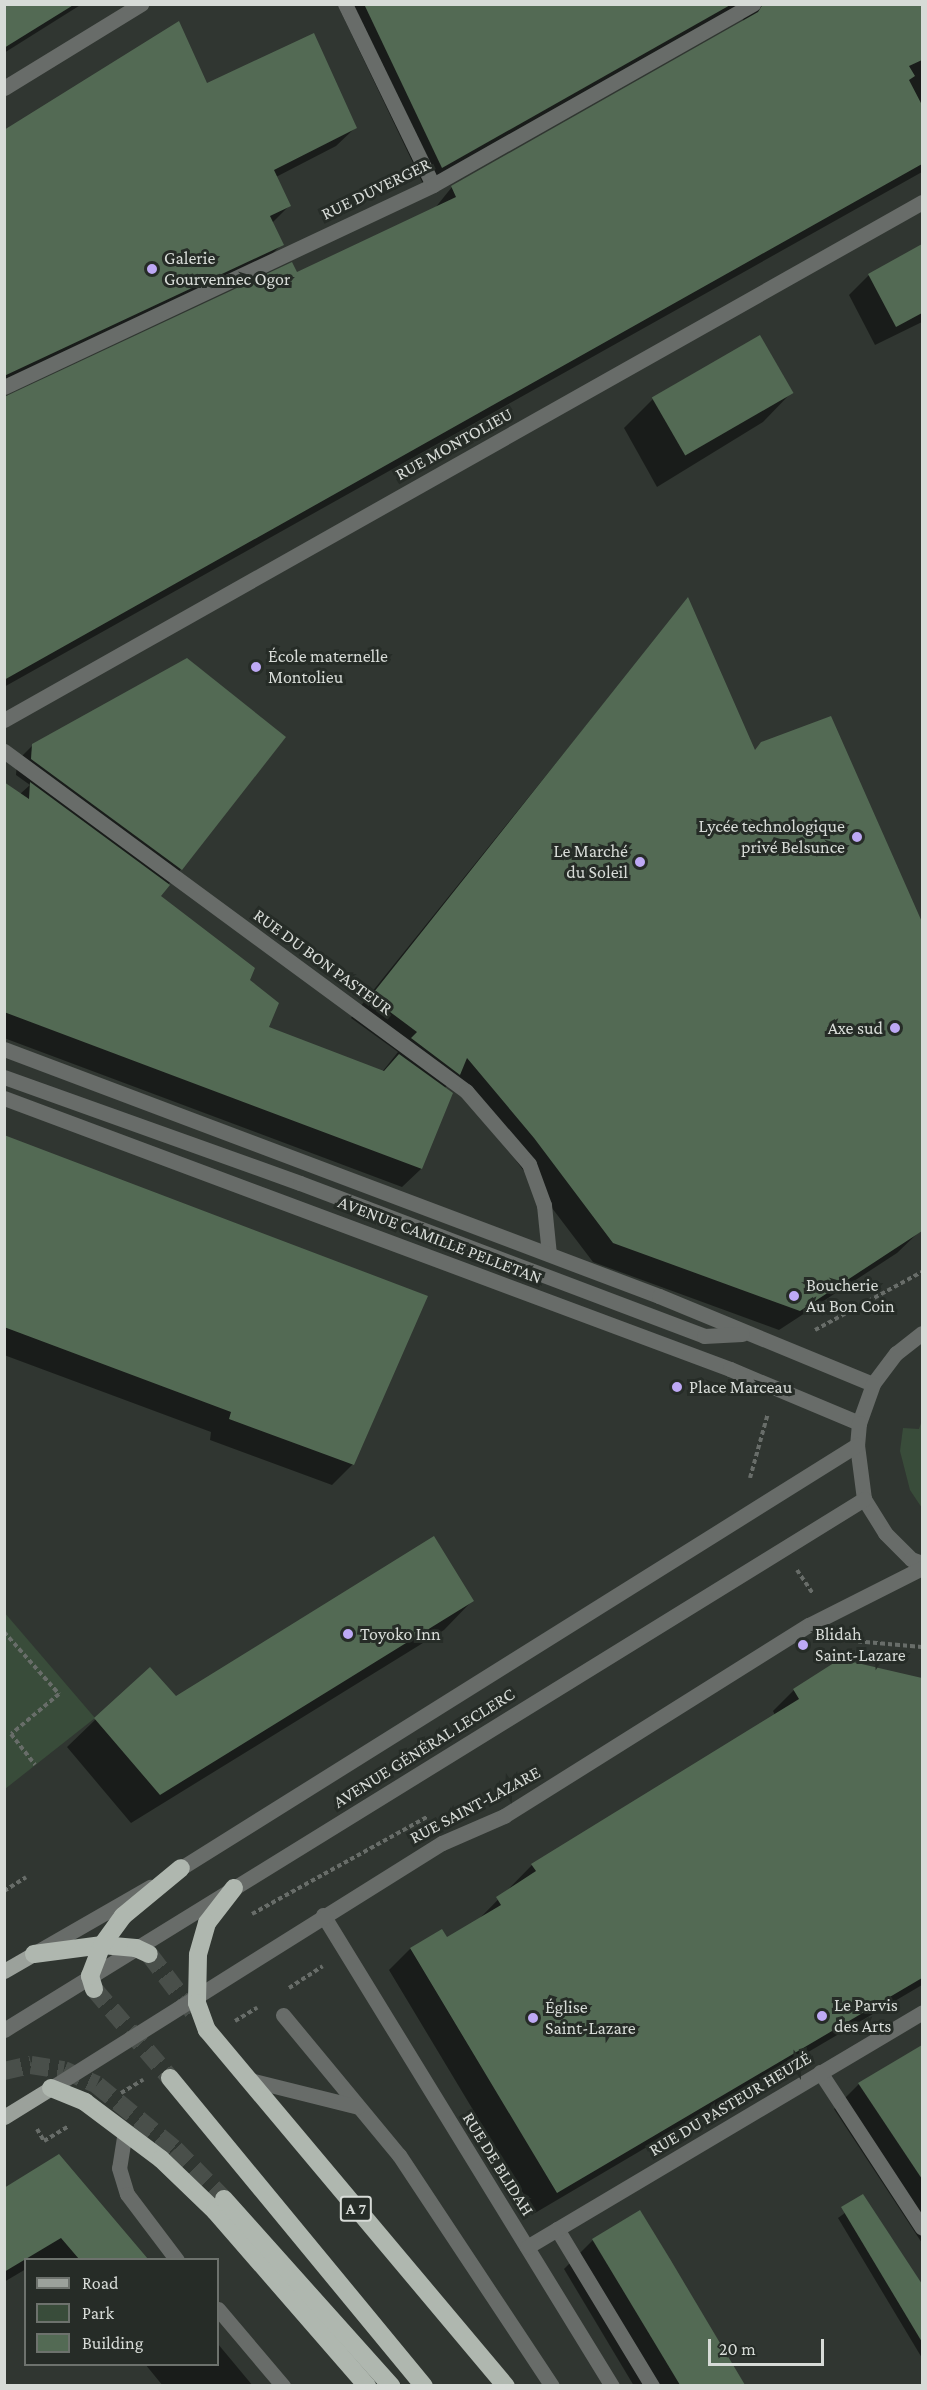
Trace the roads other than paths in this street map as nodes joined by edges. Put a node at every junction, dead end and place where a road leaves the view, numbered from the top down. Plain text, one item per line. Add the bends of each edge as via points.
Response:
1 (141, 4) edge
2 (345, 4) edge
3 (753, 4) edge
4 (4, 88) edge
5 (433, 185) junction
6 (922, 202) edge
7 (4, 387) edge
8 (4, 720) edge
9 (4, 751) edge
10 (4, 1049) edge
11 (4, 1077) edge
12 (4, 1098) edge
13 (549, 1254) junction
14 (922, 1333) edge
15 (745, 1334) junction
16 (873, 1384) junction
17 (859, 1423) junction
18 (857, 1445) junction
19 (864, 1499) junction
20 (922, 1566) edge
21 (182, 1868) junction
22 (234, 1888) junction
23 (323, 1915) junction
24 (102, 1945) junction
25 (143, 1951) junction
26 (34, 1954) junction
27 (4, 1971) edge
28 (92, 1982) junction
29 (922, 2012) edge
30 (283, 2015) dead end
31 (4, 2030) edge
32 (820, 2072) junction
33 (170, 2078) tunnel mouth
34 (246, 2079) junction
35 (57, 2084) junction
36 (358, 2107) junction
37 (4, 2117) edge
38 (125, 2131) junction
39 (224, 2199) tunnel mouth
40 (922, 2228) edge
41 (557, 2229) junction
42 (527, 2247) junction
43 (176, 2258) edge
44 (219, 2310) edge
45 (283, 2385) edge
46 (367, 2385) edge
47 (391, 2385) edge
48 (424, 2385) edge
49 (506, 2385) edge
50 (552, 2385) edge
51 (612, 2385) edge
52 (652, 2385) edge

1 - 4 street
2 - 5 street
3 - 5 street, RUE DUVERGER
5 - 7 street, RUE DUVERGER
6 - 8 street, RUE MONTOLIEU
9 - 13 street, RUE DU BON PASTEUR via 466,1092 529,1164 544,1205
10 - 13 street, AVENUE CAMILLE PELLETAN
11 - 15 street, AVENUE CAMILLE PELLETAN via 300,1183 704,1336
12 - 17 street, AVENUE CAMILLE PELLETAN via 730,1370
13 - 15 street, AVENUE CAMILLE PELLETAN
14 - 16 street via 896,1353
15 - 16 street, AVENUE CAMILLE PELLETAN
16 - 17 street
17 - 18 street
18 - 19 street
18 - 21 street, AVENUE GÉNÉRAL LECLERC
19 - 20 street via 885,1533
19 - 22 street, AVENUE GÉNÉRAL LECLERC
20 - 23 street, RUE SAINT-LAZARE via 809,1625 504,1816 442,1843
21 - 24 highway via 123,1916
21 - 26 street, AVENUE GÉNÉRAL LECLERC
22 - 25 street, AVENUE GÉNÉRAL LECLERC
22 - 34 highway, A 7 via 207,1923 198,1955 196,2003 207,2030
23 - 35 street, RUE SAINT-LAZARE
23 - 42 street, RUE DE BLIDAH
24 - 25 highway
24 - 26 highway
24 - 28 highway
25 - 28 street, AVENUE GÉNÉRAL LECLERC
26 - 27 main road, AVENUE GÉNÉRAL LECLERC
28 - 31 street, AVENUE GÉNÉRAL LECLERC
29 - 32 street, RUE DU PASTEUR HEUZÉ
30 - 36 street
32 - 40 street
32 - 41 street, RUE DU PASTEUR HEUZÉ
33 - 48 highway
34 - 36 street
34 - 49 highway, A 7
35 - 37 main road
35 - 38 highway
36 - 50 street via 399,2155
38 - 43 street via 119,2168 127,2194
38 - 46 highway via 215,2211
39 - 47 highway
41 - 42 street
41 - 52 street
42 - 51 street, RUE DE BLIDAH
44 - 45 street

